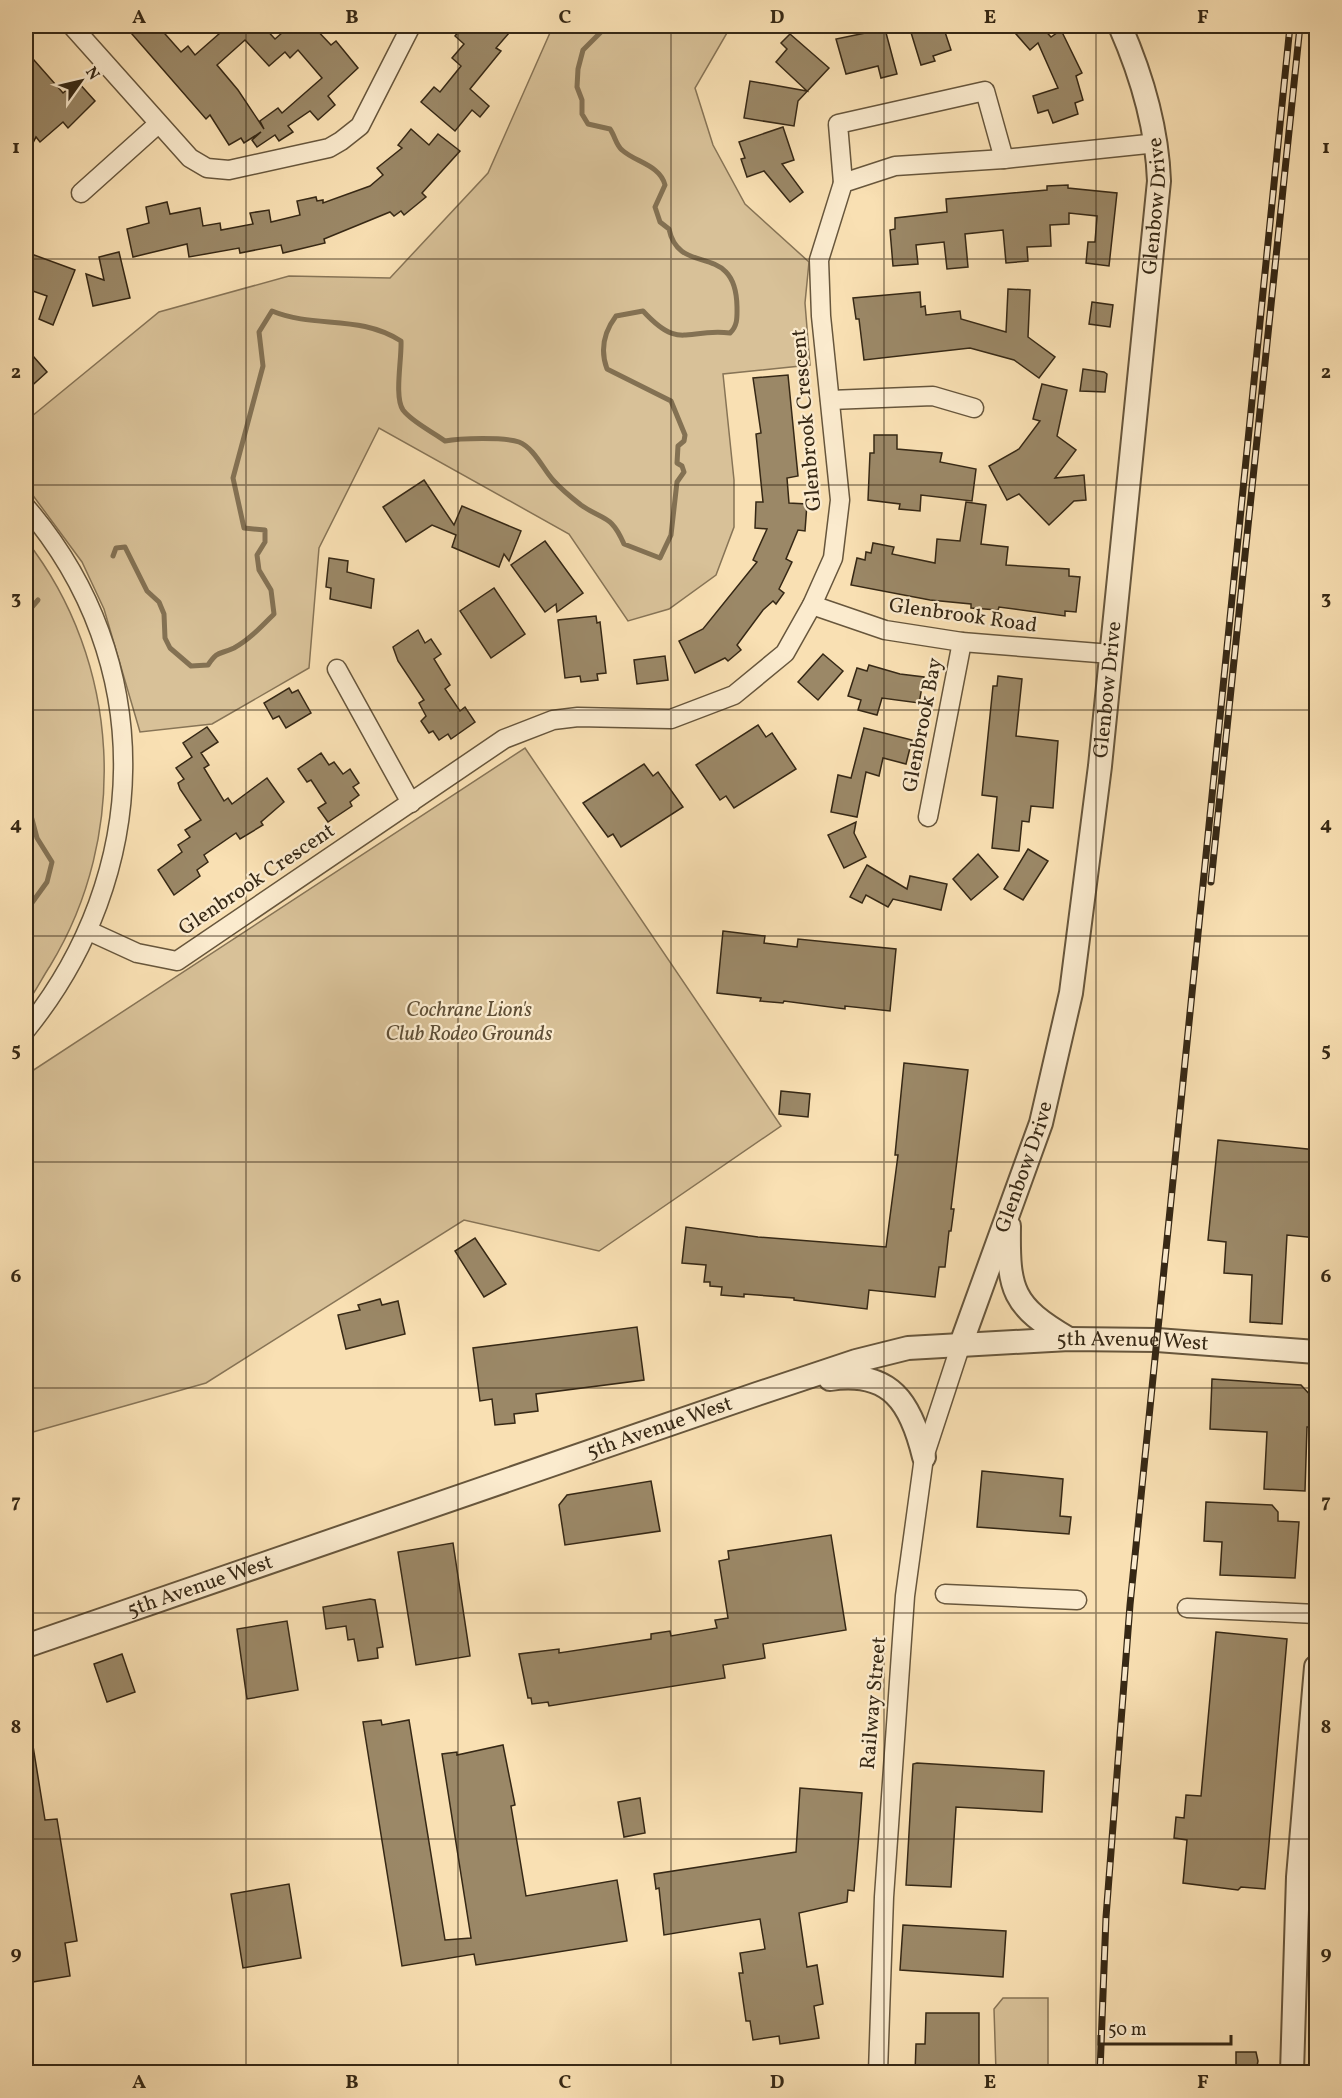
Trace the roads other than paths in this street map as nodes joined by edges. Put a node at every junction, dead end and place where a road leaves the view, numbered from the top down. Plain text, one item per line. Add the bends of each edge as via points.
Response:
1 (72, 26) edge
2 (411, 26) edge
3 (1120, 26) edge
4 (158, 124) junction
5 (1157, 143) junction
6 (1004, 159) junction
7 (843, 183) junction
8 (81, 193) dead end
9 (830, 400) junction
10 (974, 408) dead end
11 (26, 507) edge
12 (812, 605) junction
13 (962, 642) junction
14 (1111, 654) junction
15 (338, 669) dead end
16 (411, 803) junction
17 (928, 817) dead end
18 (89, 931) junction
19 (26, 1030) edge
20 (1009, 1212) junction
21 (1069, 1339) junction
22 (961, 1344) junction
23 (1317, 1352) edge
24 (787, 1386) junction
25 (924, 1457) junction
26 (945, 1594) dead end
27 (1077, 1600) dead end
28 (1187, 1608) dead end
29 (1317, 1614) edge
30 (26, 1646) edge
31 (1317, 1667) edge
32 (1307, 1877) edge
33 (878, 2073) edge
34 (1292, 2073) edge

1 - 4 street
2 - 4 street via 360,126 329,148 218,170 190,158
3 - 5 street, Glenbow Drive via 1141,76
4 - 8 street
5 - 6 street
5 - 14 street, Glenbow Drive via 1159,181
6 - 7 street via 895,166
6 - 7 street via 985,91 838,124
7 - 9 street, Glenbrook Crescent via 819,260
9 - 10 street via 933,396
9 - 12 street, Glenbrook Crescent via 840,500 833,558
11 - 18 street via 56,546 84,594 105,651 118,711 123,771 119,832 108,879
12 - 13 street, Glenbrook Road via 885,630
12 - 16 street, Glenbrook Crescent via 785,653 734,695 671,719 553,720 504,739
13 - 14 street, Glenbrook Road
13 - 17 street, Glenbrook Bay
14 - 20 street, Glenbow Drive via 1071,993 1041,1123
15 - 16 street
16 - 18 street, Glenbrook Crescent via 177,961 137,953
18 - 19 street via 58,986
20 - 21 street via 1008,1269 1012,1285 1034,1316
20 - 22 street, Glenbow Drive
21 - 22 street, 5th Avenue West
21 - 23 street, 5th Avenue West via 1156,1340
22 - 24 street, 5th Avenue West via 908,1348 856,1361
22 - 25 street, Railway Street
24 - 25 street via 850,1377 877,1381 904,1405
24 - 30 street, 5th Avenue West
25 - 33 street, Railway Street via 905,1596 891,1769
26 - 27 street
28 - 29 street
31 - 32 street
32 - 34 street

